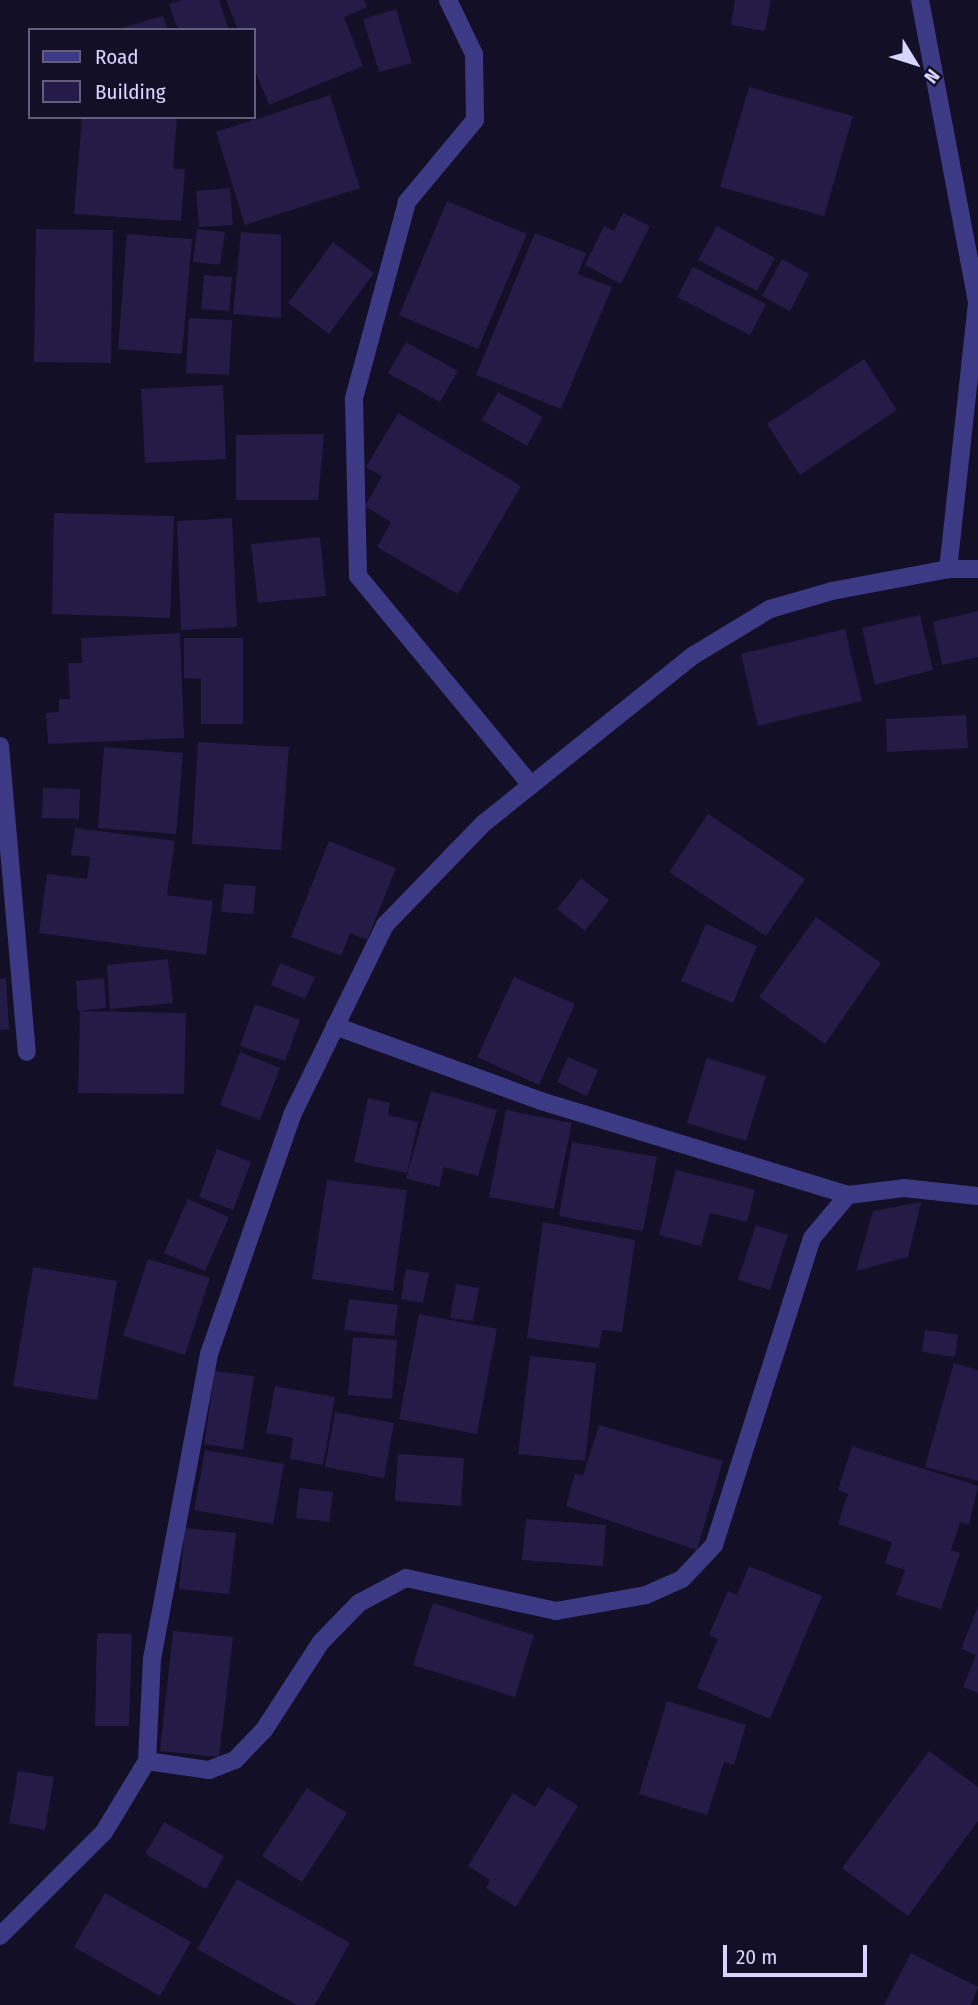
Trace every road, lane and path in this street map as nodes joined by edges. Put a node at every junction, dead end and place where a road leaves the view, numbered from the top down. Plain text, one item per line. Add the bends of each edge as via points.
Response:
1 (448, 0) edge
2 (920, 0) edge
3 (948, 569) junction
4 (978, 569) edge
5 (0, 746) edge
6 (531, 785) junction
7 (335, 1027) junction
8 (27, 1052) dead end
9 (848, 1195) junction
10 (978, 1196) edge
11 (147, 1761) junction
12 (2, 1929) edge

1 - 6 street via 474,54 475,120 407,202 354,399 358,576
2 - 3 street via 977,303
3 - 4 street
3 - 6 street via 770,609 694,655
5 - 8 street
6 - 7 street via 484,823 384,925
7 - 9 street via 541,1101
7 - 11 street via 292,1115 209,1354 152,1659
9 - 10 street via 904,1188
9 - 11 street via 812,1238 714,1545 682,1579 646,1595 556,1611 406,1578 359,1603 321,1642 264,1730 235,1760 209,1770
11 - 12 street via 104,1832

